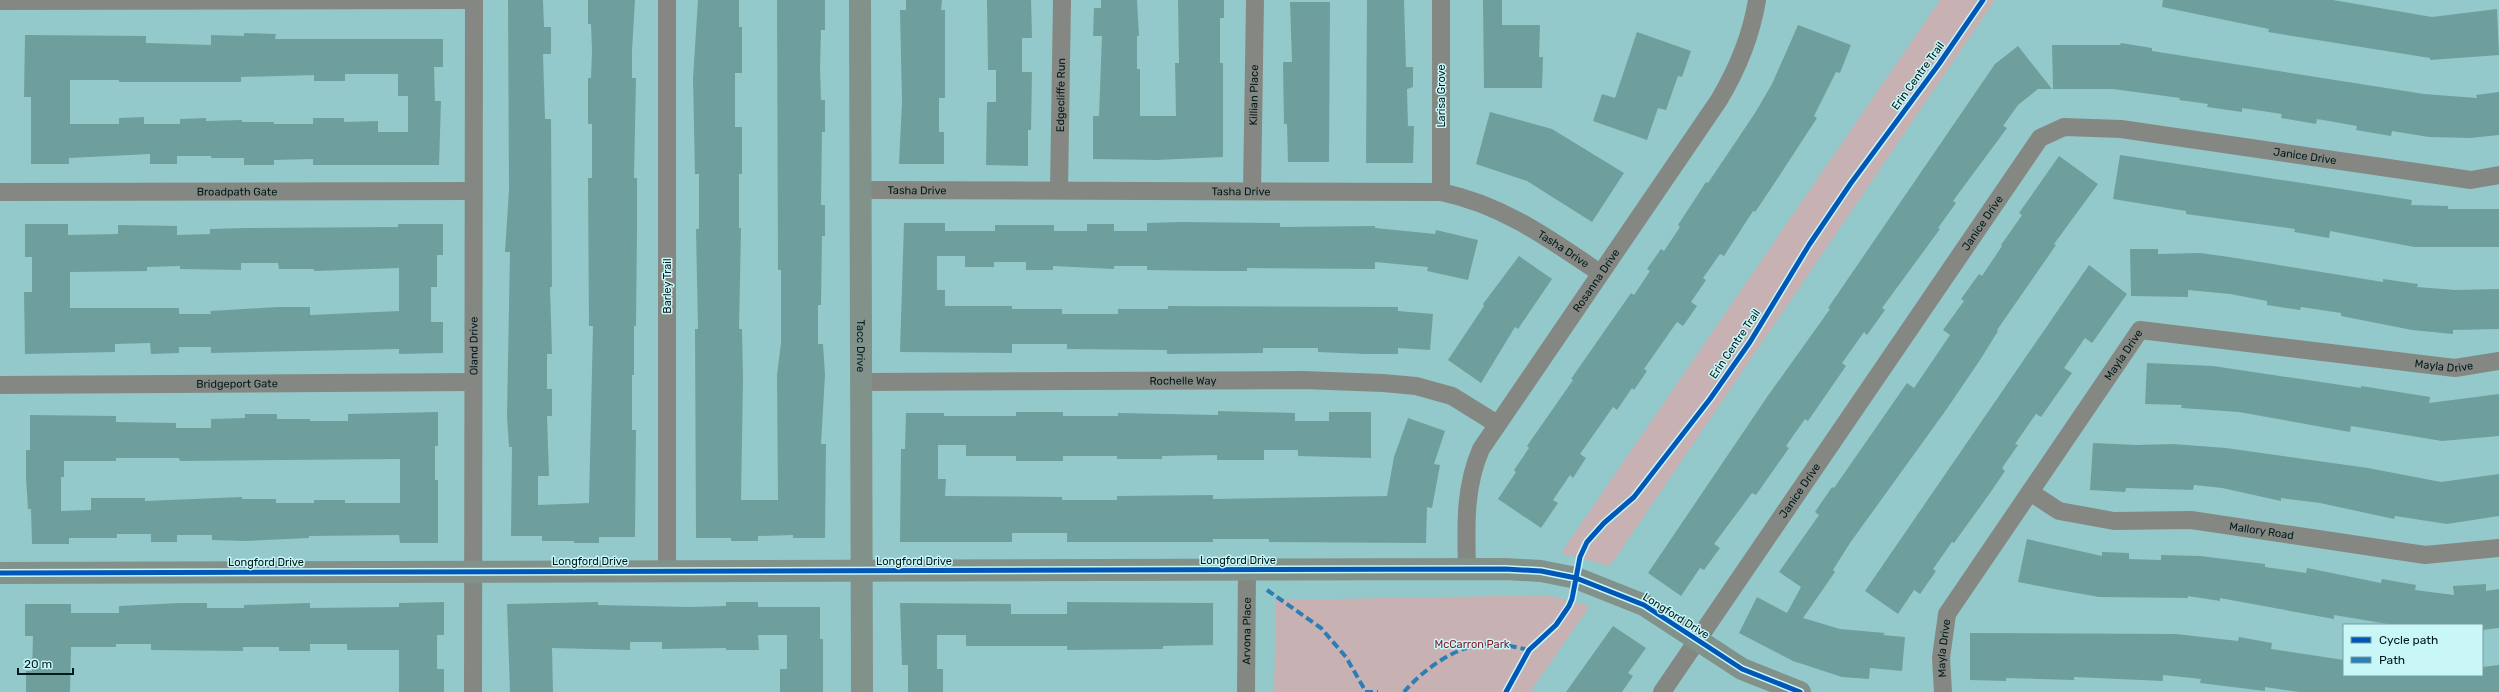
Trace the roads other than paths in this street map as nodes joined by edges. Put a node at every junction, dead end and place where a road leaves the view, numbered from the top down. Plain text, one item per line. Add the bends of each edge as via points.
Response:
1 (474, 0) edge
2 (667, 0) edge
3 (860, 0) edge
4 (1062, 0) edge
5 (1255, 0) edge
6 (1441, 0) edge
7 (1757, 0) edge
8 (0, 1) edge
9 (2499, 175) edge
10 (861, 190) junction
11 (1059, 190) junction
12 (473, 191) junction
13 (1252, 191) junction
14 (0, 192) edge
15 (1441, 192) junction
16 (1600, 273) junction
17 (2499, 361) edge
18 (473, 382) junction
19 (861, 382) junction
20 (0, 385) edge
21 (1496, 424) junction
22 (2030, 492) junction
23 (2499, 548) edge
24 (1247, 570) junction
25 (1467, 570) junction
26 (667, 571) junction
27 (862, 571) junction
28 (473, 572) junction
29 (0, 573) edge
30 (1697, 640) junction
31 (473, 692) edge
32 (862, 692) edge
33 (1246, 692) edge
34 (1662, 692) edge
35 (1800, 692) edge
36 (1943, 692) edge

1 - 8 street
1 - 12 street, Oland Drive
2 - 26 street, Barley Trail
3 - 10 street, Tacc Drive
4 - 11 street, Edgecliffe Run
5 - 13 street, Killian Place
6 - 15 street, Larisa Grove
7 - 16 street, Rosanna Drive via 1749,37 1731,80
9 - 30 street, Janice Drive via 2471,180 2121,129 2064,127 2040,138
10 - 11 street, Tasha Drive
10 - 19 street, Tacc Drive
11 - 13 street, Tasha Drive
12 - 14 street, Broadpath Gate
12 - 18 street, Oland Drive
13 - 15 street, Tasha Drive
15 - 16 street, Tasha Drive via 1525,222
16 - 21 street, Rosanna Drive
17 - 22 street, Mayla Drive via 2455,368 2140,330
18 - 20 street, Bridgeport Gate
18 - 28 street, Oland Drive
19 - 21 street, Rochelle Way via 1303,380 1416,386 1452,396
19 - 27 street, Tacc Drive
21 - 25 street, Rosanna Drive via 1481,448 1469,484 1466,511
22 - 23 street, Mallory Road via 2059,511 2114,520 2191,520 2425,554
22 - 36 street, Mayla Drive via 1947,614 1941,658
24 - 25 street, Longford Drive
24 - 27 street, Longford Drive
24 - 33 street, Arvona Place
25 - 30 street, Longford Drive via 1541,571 1576,578 1644,605
26 - 27 street, Longford Drive
26 - 28 street, Longford Drive
27 - 32 street, Tacc Drive
28 - 29 street, Longford Drive
28 - 31 street, Oland Drive
30 - 34 street, Janice Drive
30 - 35 street, Longford Drive via 1742,669

